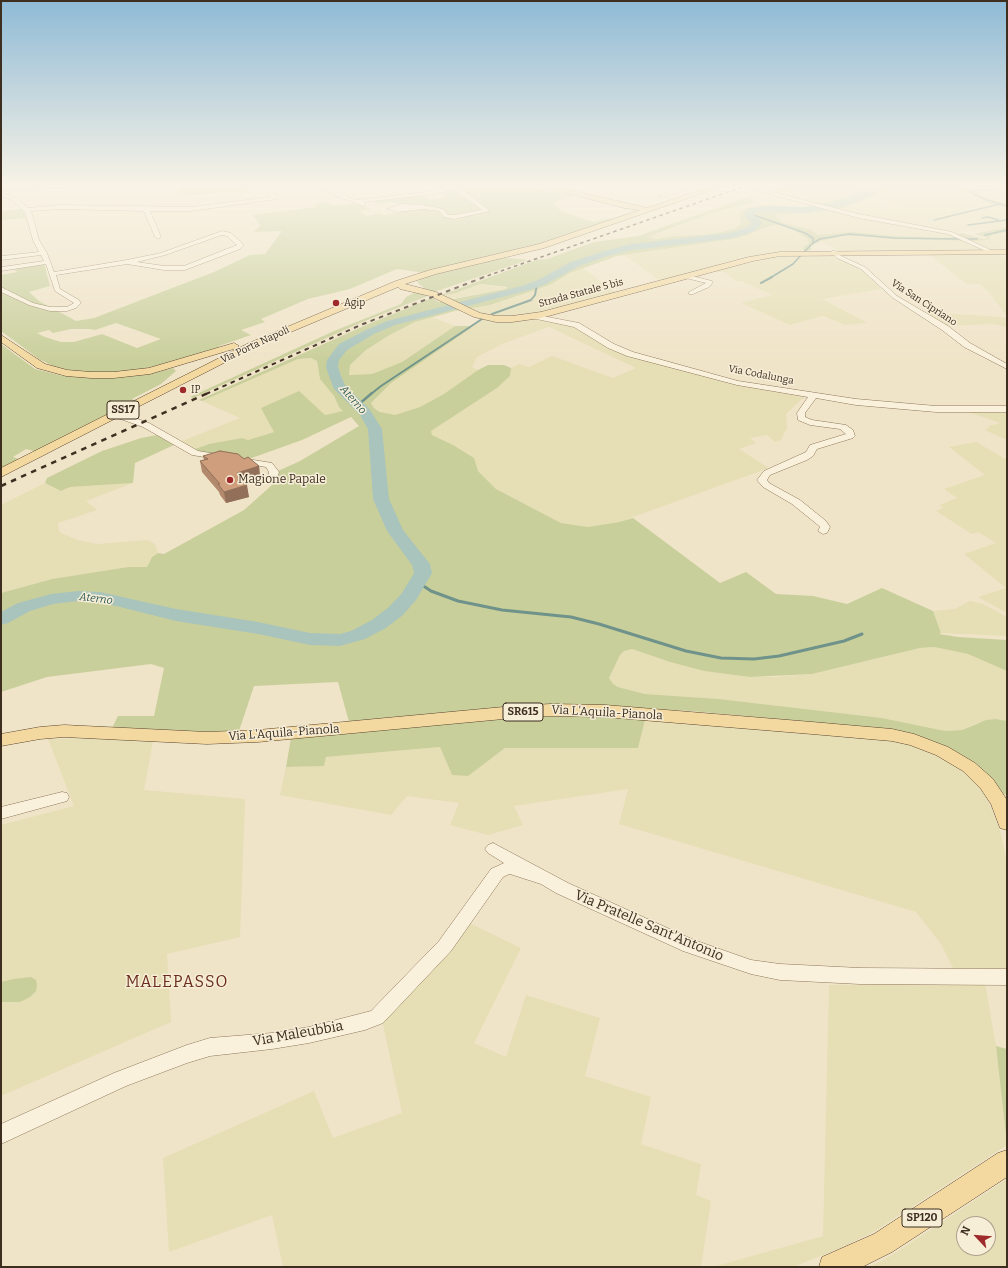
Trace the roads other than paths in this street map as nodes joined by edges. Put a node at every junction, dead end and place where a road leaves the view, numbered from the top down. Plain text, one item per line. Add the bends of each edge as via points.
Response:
1 (39, 244) edge
2 (191, 244) edge
3 (240, 244) edge
4 (546, 244) edge
5 (975, 244) edge
6 (834, 252) junction
7 (992, 252) junction
8 (1007, 252) edge
9 (44, 253) junction
10 (2, 258) dead end
11 (48, 262) junction
12 (127, 262) junction
13 (2, 269) edge
14 (51, 274) junction
15 (421, 275) junction
16 (688, 276) junction
17 (399, 283) junction
18 (413, 287) junction
19 (1, 289) edge
20 (381, 291) junction
21 (691, 293) dead end
22 (535, 316) junction
23 (1, 338) edge
24 (247, 344) junction
25 (1007, 367) edge
26 (813, 396) junction
27 (1007, 410) edge
28 (115, 414) junction
29 (1, 473) edge
30 (272, 481) dead end
31 (823, 531) dead end
32 (1, 740) edge
33 (62, 797) dead end
34 (1, 813) edge
35 (1007, 823) edge
36 (493, 849) dead end
37 (541, 877) junction
38 (1007, 977) edge
39 (1, 1134) edge
40 (1007, 1162) edge
41 (832, 1267) edge

1 - 9 street
2 - 12 street
3 - 12 street via 238,248 185,268 164,268
4 - 15 main road, SS17
5 - 7 street
6 - 7 main road, Strada Statale 5 bis
6 - 16 main road, Strada Statale 5 bis via 772,255
6 - 25 street, Via San Cipriano via 866,271 895,297
7 - 8 main road, Strada Statale 5 bis
9 - 10 street
9 - 11 street
11 - 13 street
11 - 14 street
12 - 14 street
14 - 19 street via 57,290 78,304 64,309 44,307
15 - 17 main road, SS17
15 - 18 main road via 415,280
16 - 21 street via 710,282
16 - 22 main road, Strada Statale 5 bis
17 - 18 main road, Strada Statale 5 bis via 402,286
17 - 20 main road, Via Porta Napoli / SS17
18 - 20 main road, Strada Statale 5 bis
18 - 22 main road, Strada Statale 5 bis via 483,317 496,319
20 - 24 main road, Via Porta Napoli / SS17
22 - 26 street, Via Codalunga via 576,324 611,346 630,354 737,383
23 - 24 main road via 41,366 82,375 150,371 225,348
24 - 28 main road, Via Porta Napoli / SS17
26 - 27 street, Via Codalunga via 917,408
26 - 31 street via 800,418 842,427 850,432 850,436 813,447 810,454 804,458 767,473 762,480 822,522 825,527
28 - 29 main road, Via Porta Napoli / SS17
28 - 30 street via 146,425 196,453 269,465 274,472
32 - 35 main road, Via L'Aquila-Pianola / SR615 via 64,731 207,738 258,736 551,710 613,712 819,728 892,735 942,751 969,767 987,784 999,802
33 - 34 street
36 - 37 street, Via Pratelle Sant'Antonio
37 - 38 street, Via Pratelle Sant'Antonio via 689,946 758,969 860,976
37 - 39 street, Via Maleubbia via 513,869 500,871 444,946 388,1007 365,1022 272,1041 224,1045 187,1054 121,1079
40 - 41 main road, SP120 via 883,1243

